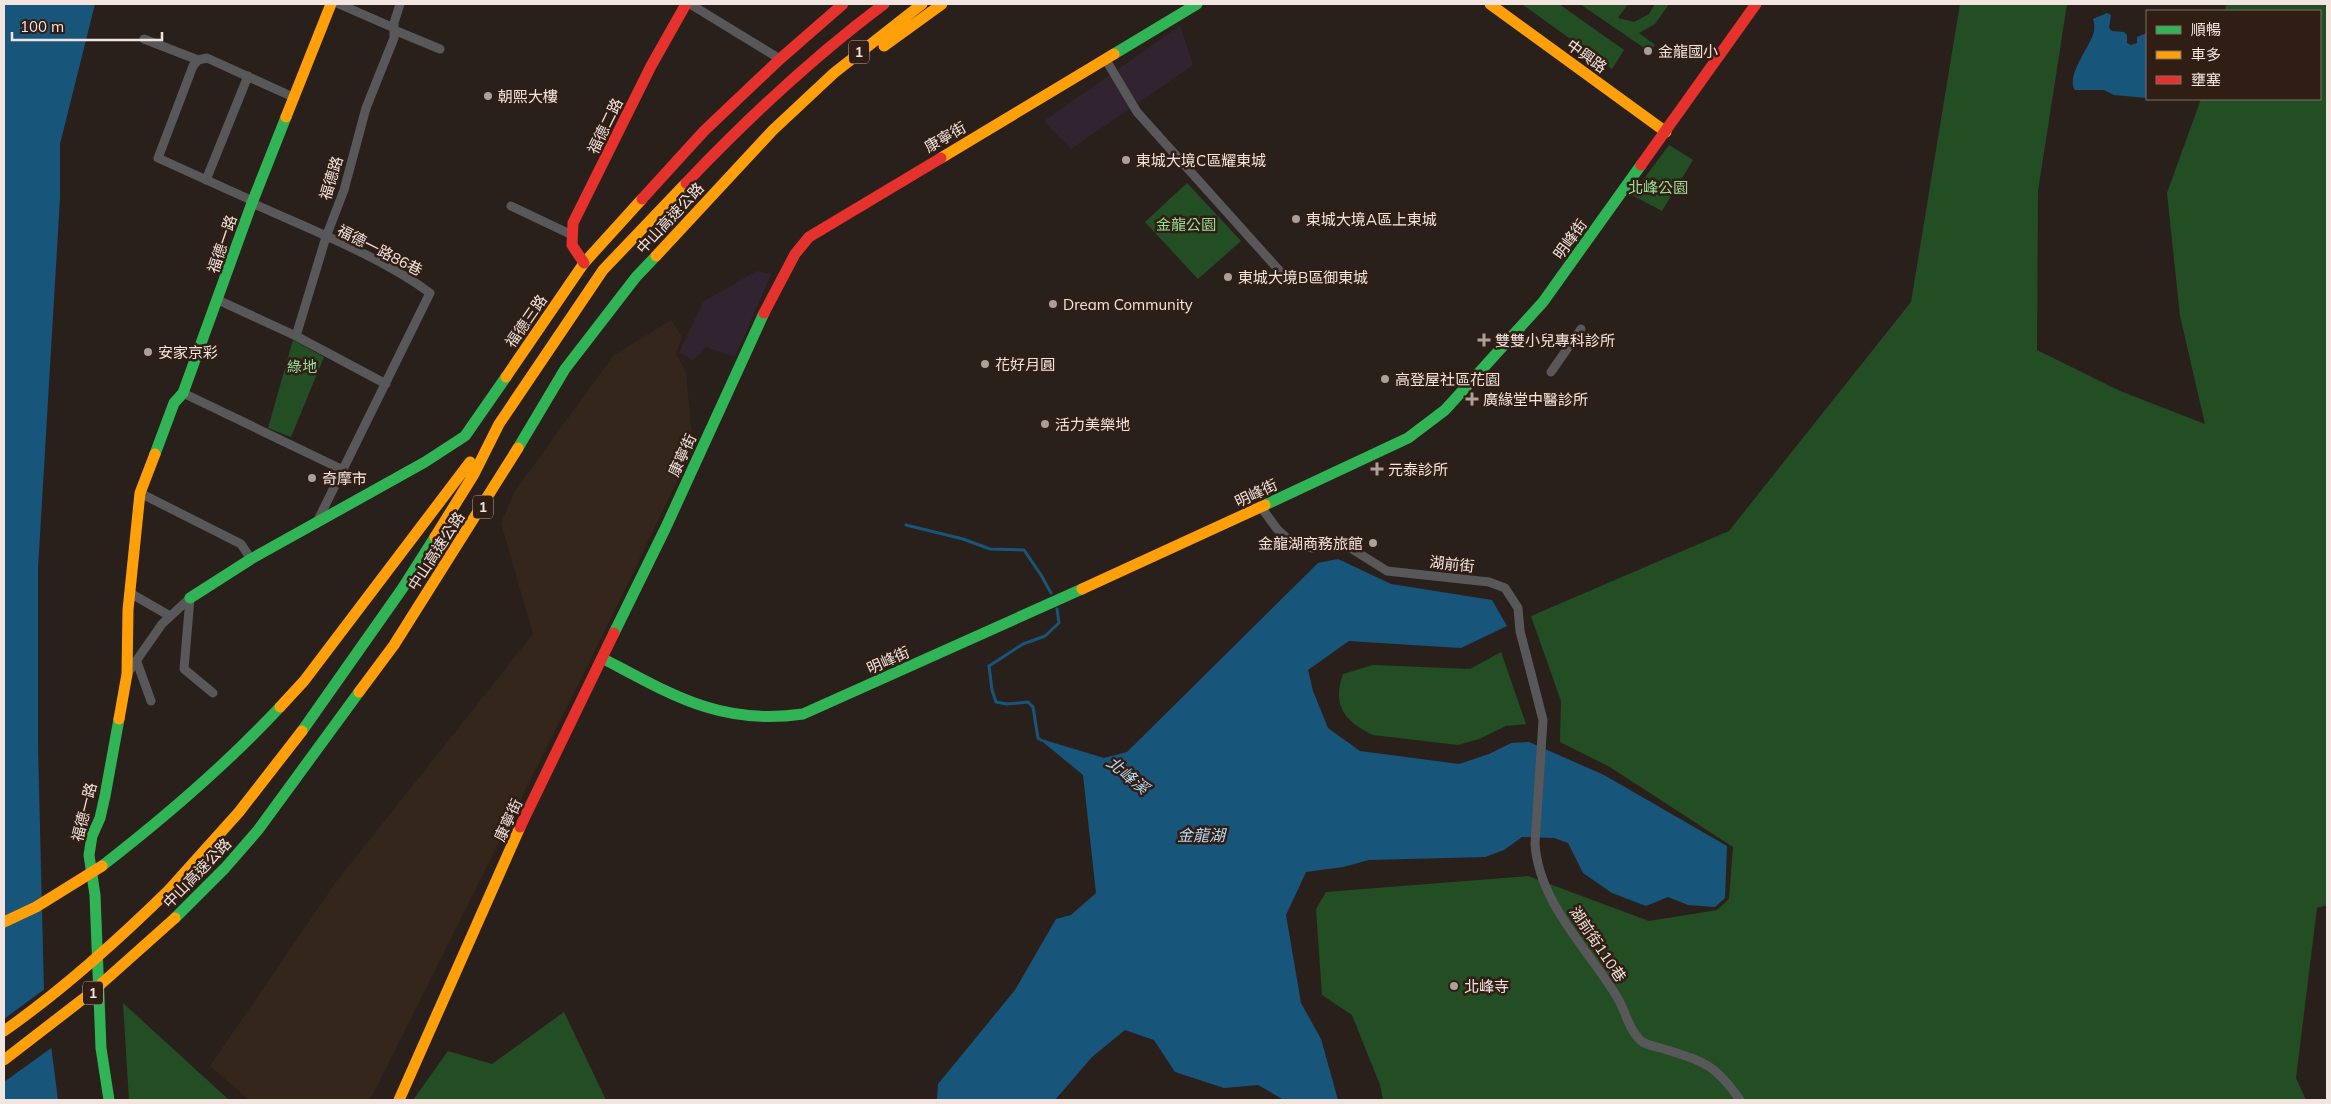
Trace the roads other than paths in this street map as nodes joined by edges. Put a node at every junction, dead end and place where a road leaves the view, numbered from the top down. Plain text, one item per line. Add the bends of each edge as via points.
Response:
1 (331, 4) edge
2 (339, 4) edge
3 (400, 4) edge
4 (686, 4) edge
5 (690, 4) edge
6 (843, 4) edge
7 (884, 4) edge
8 (922, 4) edge
9 (942, 4) edge
10 (1197, 4) edge
11 (1490, 4) edge
12 (1756, 4) edge
13 (394, 29) junction
14 (144, 39) dead end
15 (440, 49) dead end
16 (780, 59) junction
17 (198, 60) junction
18 (1106, 60) junction
19 (248, 76) junction
20 (293, 97) junction
21 (801, 105) junction
22 (1666, 132) junction
23 (206, 180) junction
24 (252, 202) junction
25 (511, 206) dead end
26 (570, 234) junction
27 (326, 237) junction
28 (584, 263) junction
29 (1286, 278) dead end
30 (218, 300) junction
31 (1581, 329) dead end
32 (296, 336) junction
33 (1551, 372) dead end
34 (386, 384) junction
35 (182, 394) junction
36 (499, 424) junction
37 (342, 470) junction
38 (140, 493) junction
39 (1261, 507) junction
40 (316, 524) junction
41 (251, 559) junction
42 (130, 593) junction
43 (190, 598) junction
44 (170, 616) junction
45 (602, 658) junction
46 (137, 662) junction
47 (127, 674) junction
48 (213, 693) dead end
49 (151, 700) dead end
50 (1542, 741) joint
51 (4, 922) edge
52 (4, 1031) edge
53 (4, 1060) edge
54 (109, 1100) edge
55 (399, 1100) edge
56 (1740, 1100) edge

1 - 20 main road, 福德一路
2 - 13 street
3 - 13 street, 福德路
4 - 26 main road, 福德二路 via 651,66
5 - 16 street
6 - 16 main road, 福德三路
7 - 36 main road, 中山高速公路 / 1 via 836,40 726,141 603,270
8 - 21 main road, 中山高速公路 / 1 via 870,43
9 - 21 main road, 1
10 - 18 main road, 康寧街
11 - 22 main road, 中興路
12 - 22 main road, 明峰街
13 - 15 street
13 - 27 street, 福德路 via 394,38 366,108 344,190
14 - 17 street
16 - 28 main road, 福德三路 via 704,131
17 - 19 street via 207,58
17 - 23 street, 福德一路86巷 via 158,158
18 - 29 street via 1137,112
18 - 45 main road, 康寧街 via 927,165 802,245 760,321
19 - 20 street
19 - 23 street
20 - 24 main road, 福德一路
21 - 53 main road, 中山高速公路 / 1, bridge via 767,136 636,277 565,369 494,490 394,645 258,830 176,918 107,982
22 - 39 main road, 明峰街 via 1543,302 1445,410 1408,438
23 - 24 street, 福德一路86巷
24 - 27 street, 福德一路86巷
24 - 30 main road, 福德一路
25 - 26 street
26 - 28 main road via 576,255
27 - 32 street, 福德路
27 - 34 street, 福德一路86巷 via 413,280 430,293
28 - 40 main road, 福德三路 via 465,436
30 - 32 street
30 - 35 main road, 福德一路
31 - 33 street
32 - 34 street
34 - 37 street, 福德一路86巷
35 - 37 street
35 - 38 main road, 福德一路 via 174,404
36 - 51 main road, bridge via 304,681 252,737 171,812 102,866 36,907
36 - 52 main road, 中山高速公路 / 1, bridge via 474,474 402,589 297,739 239,812 120,937 40,1007
37 - 40 street, 福德一路86巷
38 - 41 street via 241,544
38 - 42 main road, 福德一路
39 - 45 main road, 明峰街 via 803,714 785,719 721,714 678,698
39 - 50 street, 湖前街 via 1292,543 1313,548 1333,542 1352,549 1387,571 1489,582 1505,588 1518,608 1520,630 1543,720
40 - 41 main road, 福德三路
41 - 43 main road, 福德三路
42 - 44 street
42 - 47 main road, 福德一路
43 - 44 street
43 - 48 street via 184,669
44 - 46 street
45 - 55 main road, 康寧街 via 522,823
46 - 47 street
46 - 49 street
47 - 54 main road, 福德一路 via 105,796 89,855 95,895 101,1048
50 - 56 street, 湖前街110巷 via 1536,859 1564,919 1618,998 1629,1027 1641,1042 1702,1061 1723,1076

